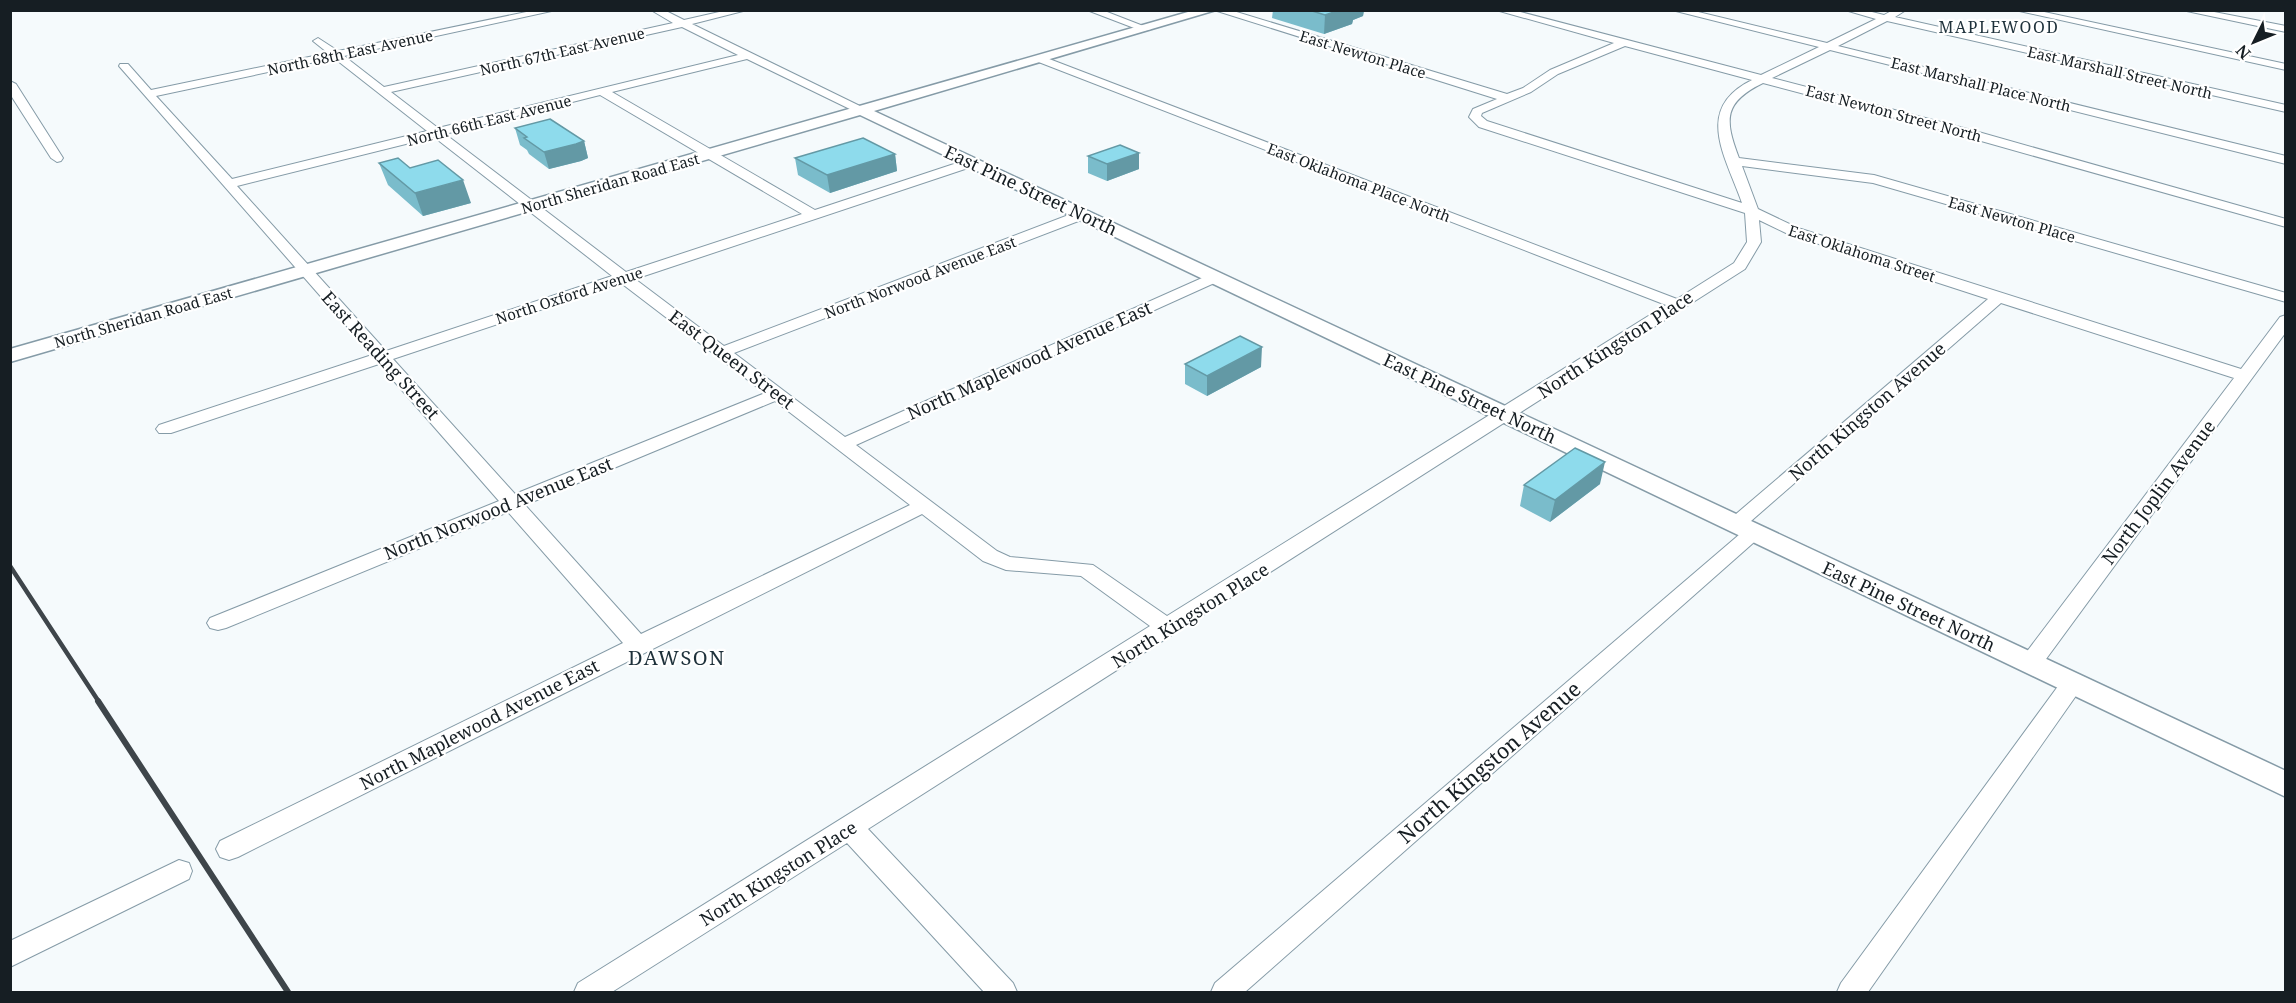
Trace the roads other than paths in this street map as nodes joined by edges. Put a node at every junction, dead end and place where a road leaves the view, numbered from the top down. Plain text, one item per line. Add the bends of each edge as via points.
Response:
1 (552, 10) edge
2 (655, 10) edge
3 (742, 10) edge
4 (1090, 10) edge
5 (1210, 10) edge
6 (1218, 10) edge
7 (1500, 10) edge
8 (1676, 10) edge
9 (1849, 10) edge
10 (1902, 10) edge
11 (2019, 10) edge
12 (2186, 10) edge
13 (1885, 18) junction
14 (683, 24) junction
15 (1146, 29) junction
16 (2286, 29) edge
17 (318, 41) dead end
18 (1624, 43) junction
19 (1828, 46) junction
20 (336, 55) junction
21 (750, 56) junction
22 (1040, 59) junction
23 (124, 66) dead end
24 (2286, 67) edge
25 (1763, 78) junction
26 (10, 84) edge
27 (382, 91) junction
28 (603, 92) junction
29 (148, 94) junction
30 (1507, 98) junction
31 (860, 110) junction
32 (2286, 110) edge
33 (436, 133) junction
34 (709, 154) junction
35 (57, 158) dead end
36 (2286, 160) edge
37 (1733, 161) junction
38 (972, 162) junction
39 (228, 184) junction
40 (531, 206) junction
41 (1752, 211) junction
42 (812, 214) junction
43 (1084, 214) junction
44 (2286, 223) edge
45 (305, 271) junction
46 (623, 277) junction
47 (1216, 277) junction
48 (1998, 298) junction
49 (2286, 298) edge
50 (1677, 304) junction
51 (2286, 320) edge
52 (723, 352) junction
53 (10, 356) edge
54 (383, 357) junction
55 (2244, 376) junction
56 (778, 394) junction
57 (1505, 415) junction
58 (165, 429) dead end
59 (843, 444) junction
60 (512, 502) junction
61 (923, 506) junction
62 (1745, 528) junction
63 (219, 623) dead end
64 (1168, 628) junction
65 (638, 645) junction
66 (2030, 664) junction
67 (2072, 684) junction
68 (2286, 785) edge
69 (850, 828) junction
70 (229, 849) dead end
71 (179, 871) dead end
72 (10, 955) edge
73 (588, 993) edge
74 (1003, 993) edge
75 (1225, 993) edge
76 (1851, 993) edge

1 - 20 street, North 68th East Avenue
2 - 14 street, East Pine Street North
3 - 14 street, North 67th East Avenue
4 - 15 street
5 - 15 main road, North Sheridan Road East
6 - 30 street, East Newton Place
7 - 18 street, East Newton Street North
8 - 19 street, East Marshall Place North
9 - 13 street, East Marshall Street North
10 - 13 street
11 - 24 street
12 - 16 street
13 - 19 street
13 - 32 street, East Marshall Street North
14 - 21 street, East Pine Street North
14 - 27 street, North 67th East Avenue
15 - 22 main road, North Sheridan Road East
17 - 20 street, East Queen Street
18 - 25 street, East Newton Street North
18 - 30 street via 1554,72
19 - 25 street
19 - 36 street, East Marshall Place North
20 - 27 street, East Queen Street
20 - 29 street, North 68th East Avenue
21 - 28 street, North 66th East Avenue
21 - 31 street, East Pine Street North
22 - 31 main road, North Sheridan Road East
22 - 50 street, East Oklahoma Place North
23 - 29 street, East Reading Street
25 - 37 street via 1740,90 1726,106 1723,132
25 - 44 street, East Newton Street North
26 - 35 street
27 - 33 street, East Queen Street
28 - 33 street, North 66th East Avenue
28 - 34 street
29 - 39 street, East Reading Street
30 - 41 street, East Oklahoma Street via 1477,111 1475,117 1483,124
31 - 34 main road, North Sheridan Road East
31 - 38 main road, East Pine Street North
33 - 39 street, North 66th East Avenue
33 - 40 street, East Queen Street
34 - 40 main road, North Sheridan Road East
34 - 42 street
37 - 41 street
37 - 49 street, East Newton Place via 1874,179
38 - 42 street, North Oxford Avenue
38 - 43 main road, East Pine Street North
39 - 45 street, East Reading Street
40 - 45 main road, North Sheridan Road East
40 - 46 street, East Queen Street
41 - 48 street, East Oklahoma Street via 1793,231
41 - 50 street, North Kingston Place via 1754,242 1740,266
42 - 46 street, North Oxford Avenue
43 - 47 main road, East Pine Street North
43 - 52 street, North Norwood Avenue East
45 - 53 main road, North Sheridan Road East
45 - 54 street, East Reading Street
46 - 52 street, East Queen Street
46 - 54 street, North Oxford Avenue
47 - 57 main road, East Pine Street North
47 - 59 street, North Maplewood Avenue East
48 - 55 street, East Oklahoma Street
48 - 62 street, North Kingston Avenue
50 - 57 street, North Kingston Place
51 - 55 street, North Joplin Avenue
52 - 56 street, East Queen Street
54 - 58 street, North Oxford Avenue
54 - 60 street, East Reading Street
55 - 66 street, North Joplin Avenue
56 - 59 street, East Queen Street
56 - 60 street, North Norwood Avenue East
57 - 62 main road, East Pine Street North
57 - 64 street, North Kingston Place
59 - 61 street, East Queen Street
60 - 63 street, North Norwood Avenue East
60 - 65 street, East Reading Street
61 - 64 street, East Queen Street via 995,559 1086,570
61 - 65 street, North Maplewood Avenue East
62 - 66 main road, East Pine Street North
62 - 75 street, North Kingston Avenue
64 - 69 street, North Kingston Place
65 - 70 street, North Maplewood Avenue East
66 - 67 main road, East Pine Street North
67 - 68 main road, East Pine Street North
67 - 76 street
69 - 73 street, North Kingston Place
69 - 74 street
71 - 72 street

